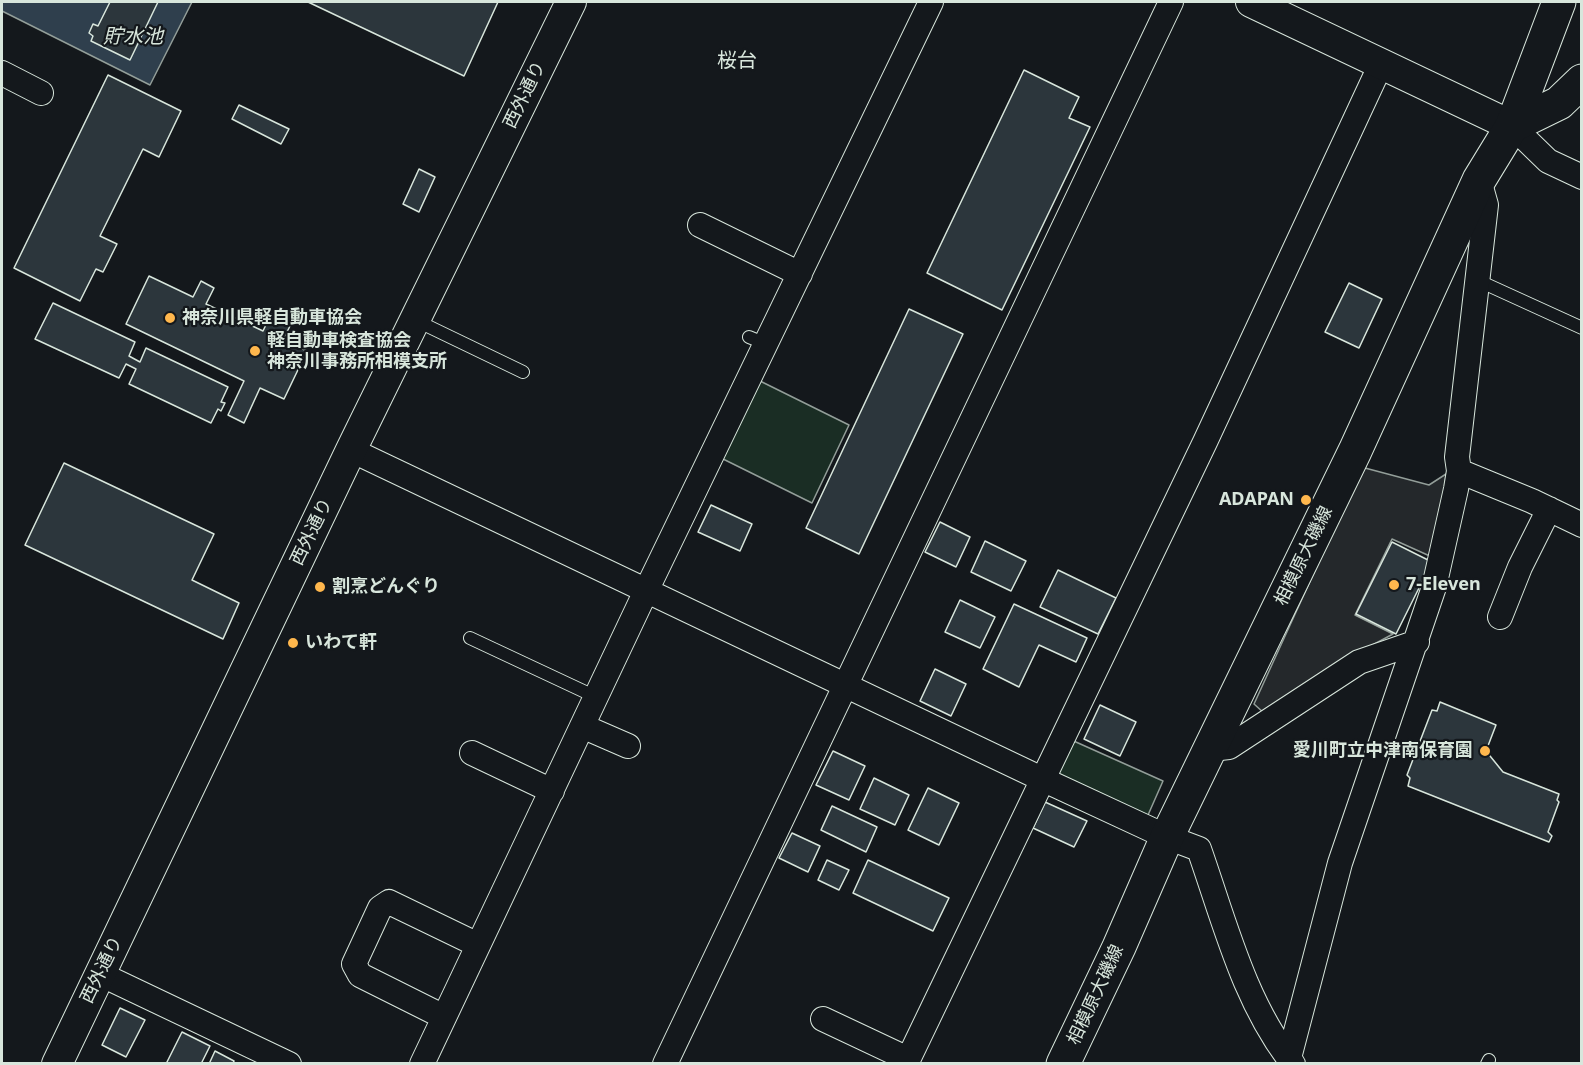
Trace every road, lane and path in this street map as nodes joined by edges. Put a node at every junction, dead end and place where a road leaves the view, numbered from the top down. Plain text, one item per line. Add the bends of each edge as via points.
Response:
1 (571, 2) edge
2 (931, 2) edge
3 (1171, 2) edge
4 (1251, 2) edge
5 (1558, 2) edge
6 (1381, 64) junction
7 (2, 73) edge
8 (1581, 81) edge
9 (41, 93) dead end
10 (1512, 126) junction
11 (1581, 177) edge
12 (1479, 180) junction
13 (700, 225) dead end
14 (800, 274) junction
15 (1479, 280) junction
16 (415, 320) junction
17 (1581, 328) edge
18 (523, 372) dead end
19 (351, 450) junction
20 (1459, 471) junction
21 (1549, 509) junction
22 (1581, 525) edge
23 (646, 591) junction
24 (1500, 617) dead end
25 (470, 638) dead end
26 (1417, 642) junction
27 (845, 686) junction
28 (596, 698) junction
29 (582, 726) junction
30 (628, 747) dead end
31 (1211, 749) junction
32 (472, 753) dead end
33 (1042, 779) junction
34 (552, 791) junction
35 (1167, 837) junction
36 (478, 945) junction
37 (100, 974) junction
38 (444, 1017) junction
39 (824, 1019) dead end
40 (907, 1061) edge
41 (1291, 1061) edge
42 (57, 1064) edge
43 (289, 1064) edge
44 (422, 1064) edge
45 (665, 1064) edge
46 (1063, 1064) edge

1 - 16 street, 西外通り
2 - 14 street
3 - 27 street
4 - 6 street
5 - 10 main road, 相模原大磯線
6 - 10 street
6 - 33 street
7 - 9 street
8 - 10 main road via 1559,103
10 - 11 street via 1548,161
10 - 12 main road, 相模原大磯線
12 - 15 street via 1486,205
12 - 31 main road, 相模原大磯線 via 1355,451
13 - 14 street
14 - 23 street via 758,340
15 - 17 lane
15 - 20 street via 1457,457
16 - 18 lane
16 - 19 street, 西外通り
19 - 23 street
19 - 37 street, 西外通り
20 - 21 street
20 - 26 street via 1448,531
21 - 22 street
21 - 24 street
23 - 27 street
23 - 28 street
25 - 28 lane
26 - 31 street via 1359,662 1229,747
26 - 41 street via 1340,863
27 - 33 street
27 - 45 street
28 - 29 street
29 - 30 street
29 - 34 street
31 - 35 main road, 相模原大磯線
32 - 34 street
33 - 35 street
33 - 40 street
34 - 36 street
35 - 41 street via 1199,849 1248,989 1277,1044
35 - 46 main road, 相模原大磯線
36 - 38 street
36 - 38 street via 389,902 380,908 354,964 360,975
37 - 42 street, 西外通り
37 - 43 street
38 - 44 street
39 - 40 street

